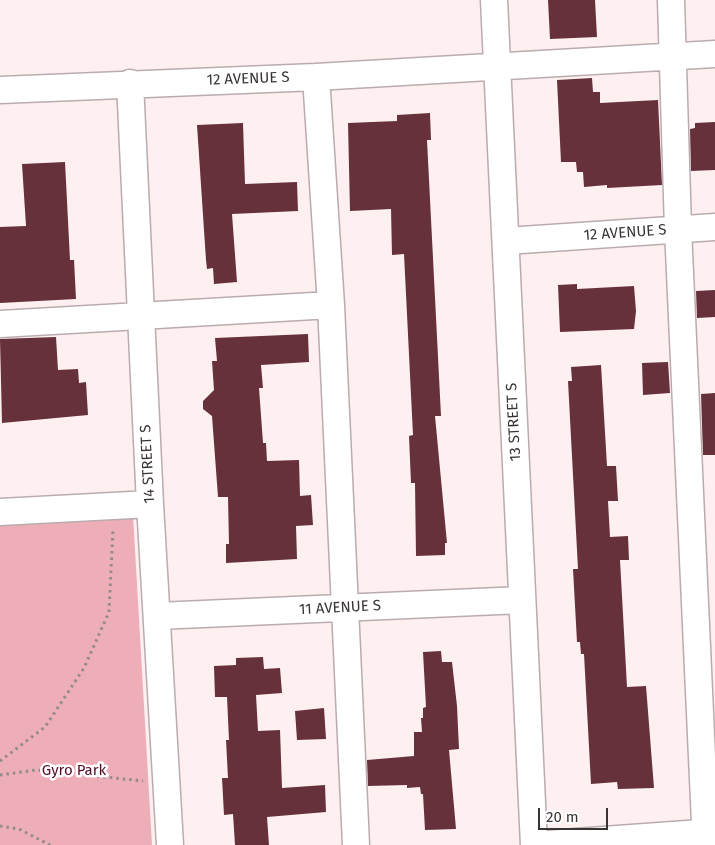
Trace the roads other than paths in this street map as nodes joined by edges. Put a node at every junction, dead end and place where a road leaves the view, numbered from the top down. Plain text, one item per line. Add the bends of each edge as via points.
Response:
1 (494, 0) edge
2 (671, 0) edge
3 (715, 54) edge
4 (674, 56) junction
5 (497, 66) junction
6 (316, 77) junction
7 (130, 83) junction
8 (0, 90) edge
9 (715, 227) edge
10 (678, 229) junction
11 (506, 241) junction
12 (332, 306) junction
13 (141, 316) junction
14 (0, 324) edge
15 (150, 504) junction
16 (0, 512) edge
17 (522, 600) junction
18 (346, 607) junction
19 (157, 616) junction
20 (708, 837) edge
21 (170, 845) edge
22 (356, 845) edge
23 (534, 845) edge

1 - 5 street, 13 STREET S
2 - 4 street
3 - 4 street, 12 AVENUE S
4 - 5 street, 12 AVENUE S
4 - 10 street
5 - 6 street, 12 AVENUE S
5 - 11 street, 13 STREET S
6 - 7 street, 12 AVENUE S
6 - 12 street
7 - 8 street, 12 AVENUE S
7 - 13 street, 14 STREET S
9 - 10 street, 12 AVENUE S
10 - 11 street, 12 AVENUE S
10 - 20 street
11 - 17 street, 13 STREET S
12 - 13 street
12 - 18 street
13 - 14 street
13 - 15 street, 14 STREET S
15 - 16 street
15 - 19 street, 14 STREET S
17 - 18 street, 11 AVENUE S
17 - 23 street, 13 STREET S
18 - 19 street, 11 AVENUE S
18 - 22 street
19 - 21 street, 14 STREET S
20 - 23 street

